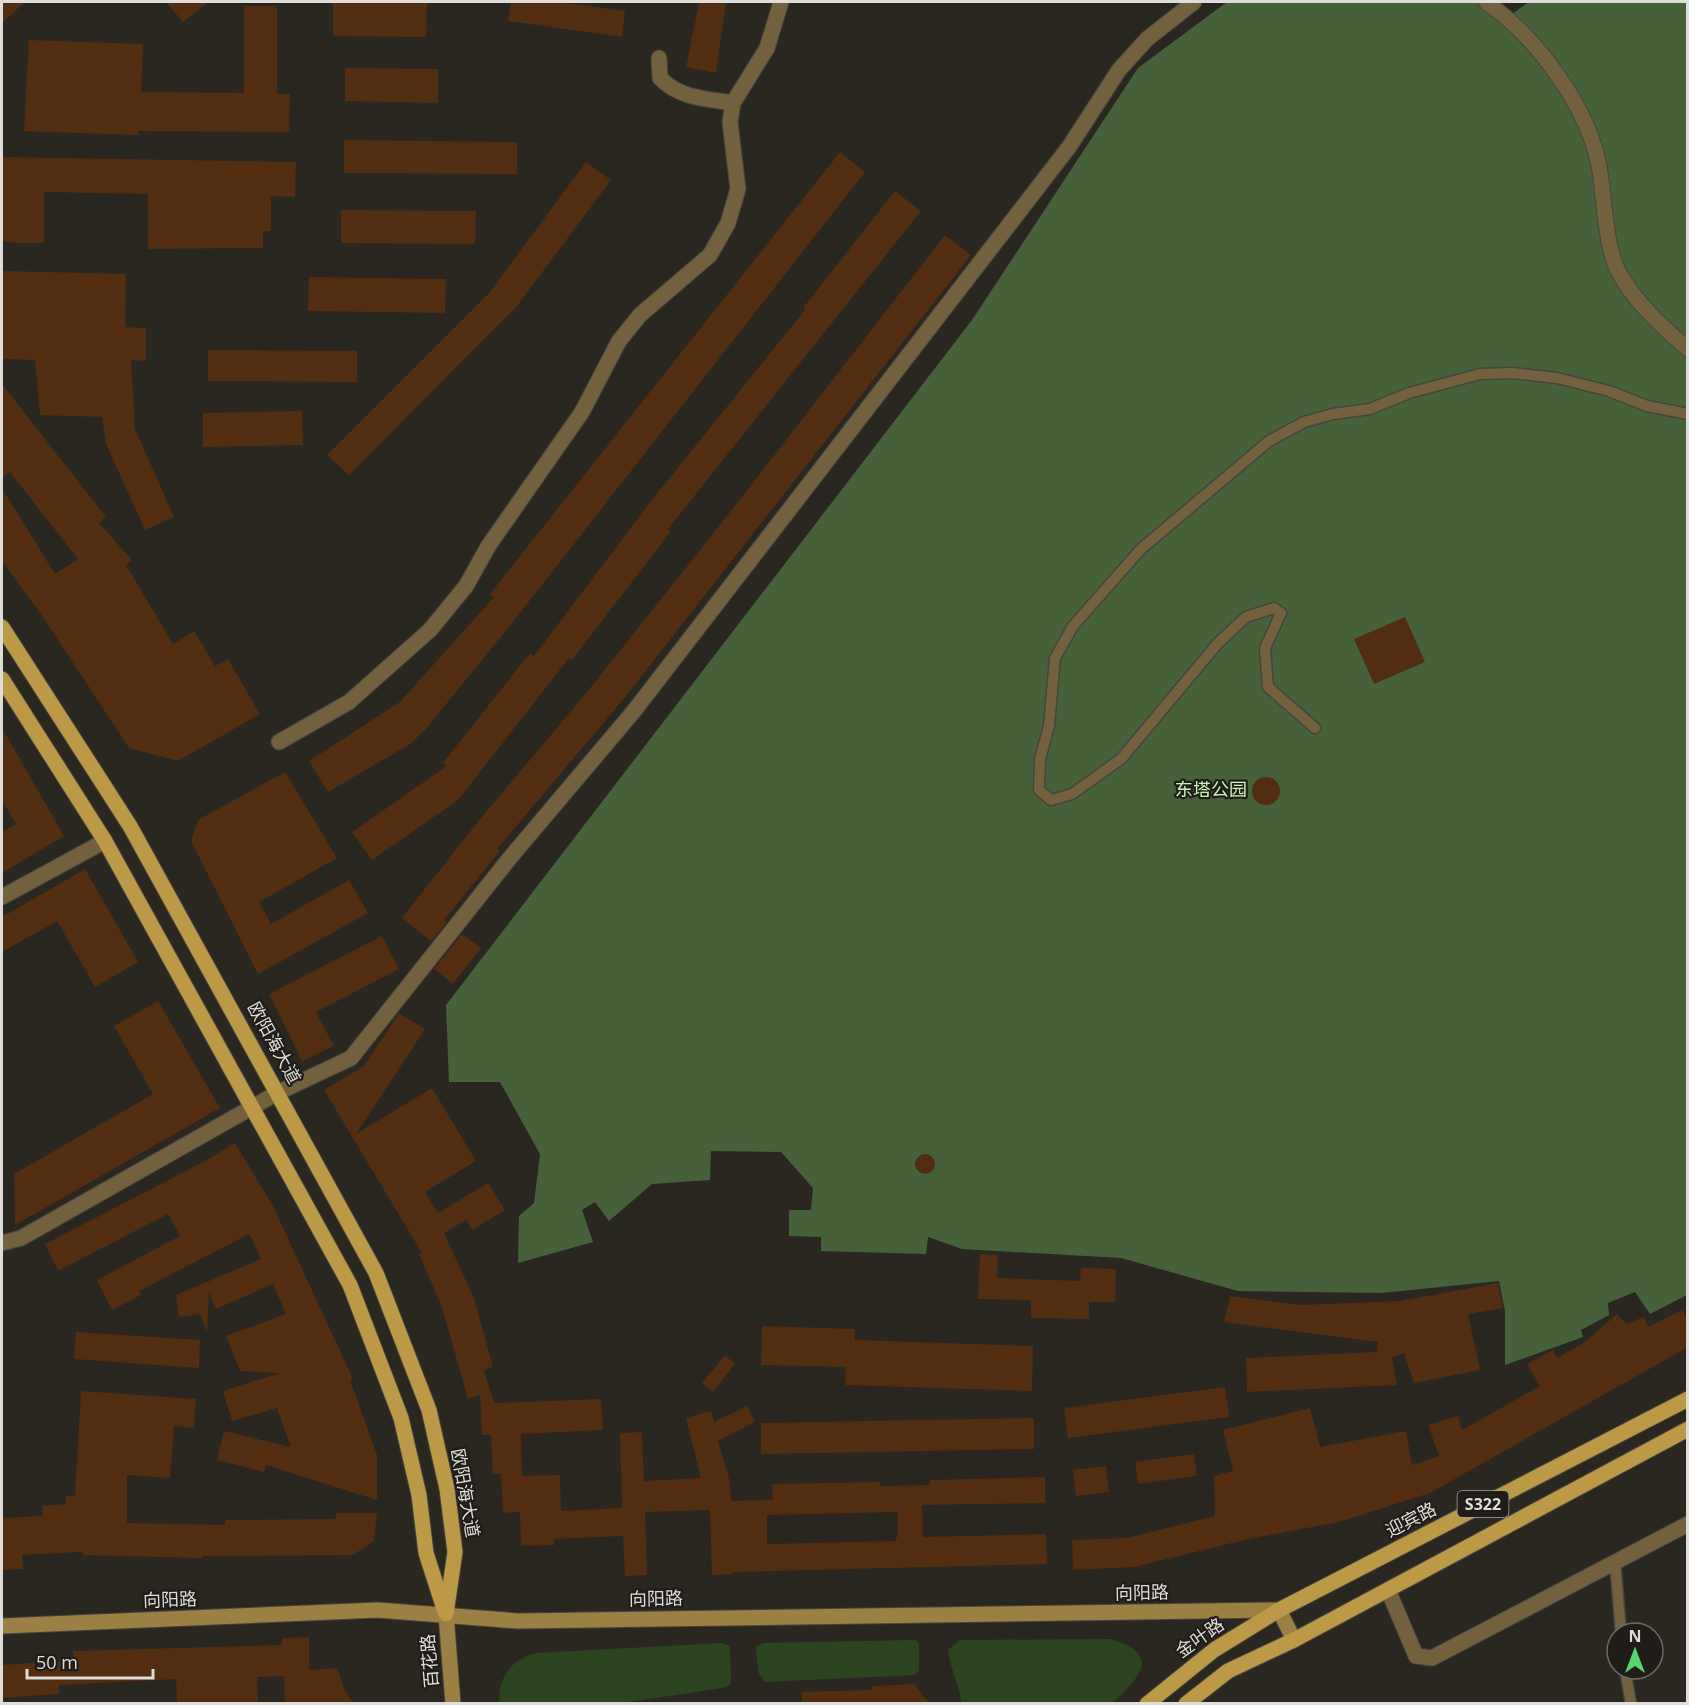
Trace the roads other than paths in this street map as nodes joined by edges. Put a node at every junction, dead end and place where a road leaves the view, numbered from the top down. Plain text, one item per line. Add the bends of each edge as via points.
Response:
1 (781, 2) edge
2 (1194, 2) edge
3 (1486, 2) edge
4 (659, 57) dead end
5 (733, 103) junction
6 (1688, 349) edge
7 (1688, 414) edge
8 (2, 627) edge
9 (2, 679) edge
10 (1315, 728) dead end
11 (279, 742) dead end
12 (105, 841) junction
13 (2, 897) edge
14 (279, 1092) junction
15 (253, 1106) junction
16 (2, 1243) edge
17 (1688, 1399) edge
18 (1688, 1429) edge
19 (1688, 1524) edge
20 (1615, 1561) junction
21 (1388, 1590) junction
22 (1279, 1610) junction
23 (446, 1614) junction
24 (1620, 1621) edge
25 (2, 1626) edge
26 (1294, 1640) junction
27 (1627, 1681) edge
28 (453, 1704) edge
29 (1147, 1704) edge
30 (1186, 1704) edge
31 (1631, 1704) edge

1 - 5 street via 767,48
2 - 14 street via 1147,39 1119,70 1026,204 634,711 509,859 351,1058
3 - 6 street via 1535,48 1572,94 1589,129 1600,168 1617,269 1656,320
4 - 5 street via 660,78 670,89
5 - 11 street via 730,122 738,189 728,223 710,255 640,315 619,341 582,412 489,545 466,586 430,630 350,702
7 - 10 lane via 1647,406 1609,391 1557,378 1480,374 1409,393 1370,410 1304,422 1269,441 1142,549 1073,626 1055,658 1039,790 1051,800 1072,795 1120,759 1218,643 1246,617 1274,608 1281,613 1265,648 1268,687
8 - 14 main road, 欧阳海大道 via 130,826
9 - 12 main road
12 - 13 street
12 - 15 main road
14 - 15 street
14 - 23 main road, 欧阳海大道 via 376,1273 429,1410 447,1489 455,1552
15 - 16 street via 21,1238
15 - 23 main road via 350,1285 377,1353 401,1418 419,1495 426,1553
17 - 22 main road, 迎宾路 / S322
18 - 21 main road, S322
19 - 20 street
20 - 21 street via 1432,1658 1416,1656
20 - 24 lane
21 - 26 main road, S322
22 - 23 main road, 向阳路 via 518,1621
22 - 26 main road
22 - 29 main road, 金叶路 / S322 via 1214,1650
23 - 25 main road, 向阳路 via 378,1610
23 - 28 main road, 百花路
26 - 30 main road, S322 via 1228,1671
27 - 31 lane

